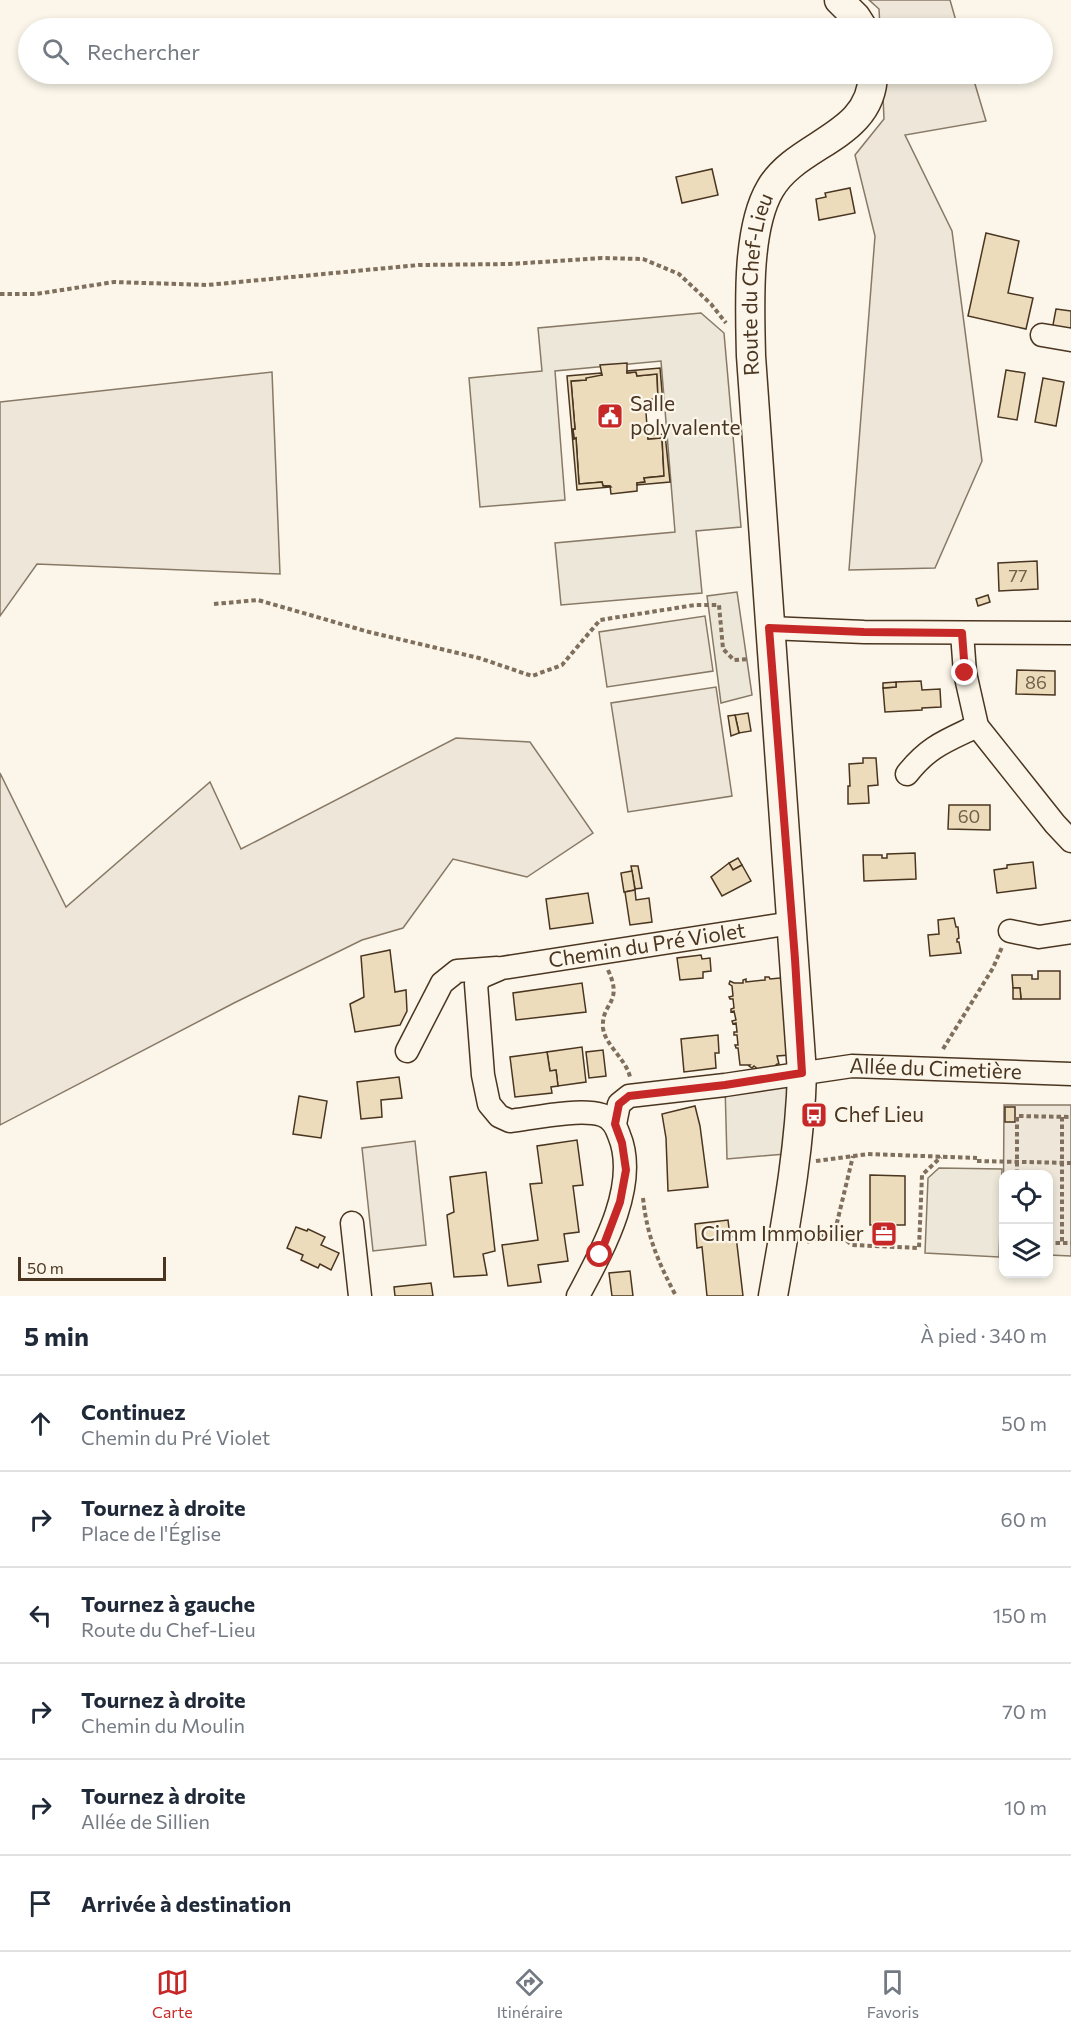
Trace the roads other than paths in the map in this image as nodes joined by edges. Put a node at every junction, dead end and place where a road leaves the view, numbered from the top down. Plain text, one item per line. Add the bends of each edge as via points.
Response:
1 (839, 0) edge
2 (857, 18) edge
3 (871, 84) edge
4 (1042, 335) dead end
5 (1071, 340) edge
6 (769, 628) junction
7 (962, 633) junction
8 (1071, 633) edge
9 (977, 726) junction
10 (907, 774) dead end
11 (1071, 841) edge
12 (792, 923) junction
13 (1010, 931) road end
14 (1071, 932) edge
15 (502, 968) junction
16 (407, 1051) dead end
17 (802, 1073) junction
18 (1071, 1074) edge
19 (615, 1124) junction
20 (352, 1223) dead end
21 (360, 1296) edge
22 (578, 1296) edge
23 (773, 1296) edge

1 - 2 main road
3 - 6 main road, Route du Chef-Lieu via 859,115 783,172 771,188 758,221 753,258 751,356
4 - 5 street
6 - 7 street
6 - 12 main road, Route du Chef-Lieu
7 - 8 street
7 - 9 street via 965,673
9 - 10 street via 936,746
9 - 11 street
12 - 15 street, Chemin du Pré Violet
12 - 17 main road, Route du Chef-Lieu
13 - 14 street via 1039,937
15 - 16 street, Chemin du Pré Violet via 457,971 442,983
15 - 19 street, Chemin du Pré Violet via 476,984 489,1104 499,1116 510,1121 587,1112 604,1115
17 - 18 street, Allée du Cimetière via 852,1066
17 - 19 street, Allée du Cimetière via 629,1096 619,1104
17 - 23 main road, Route du Chef-Lieu via 795,1164
19 - 22 street via 626,1170 620,1202 600,1255
20 - 21 street

